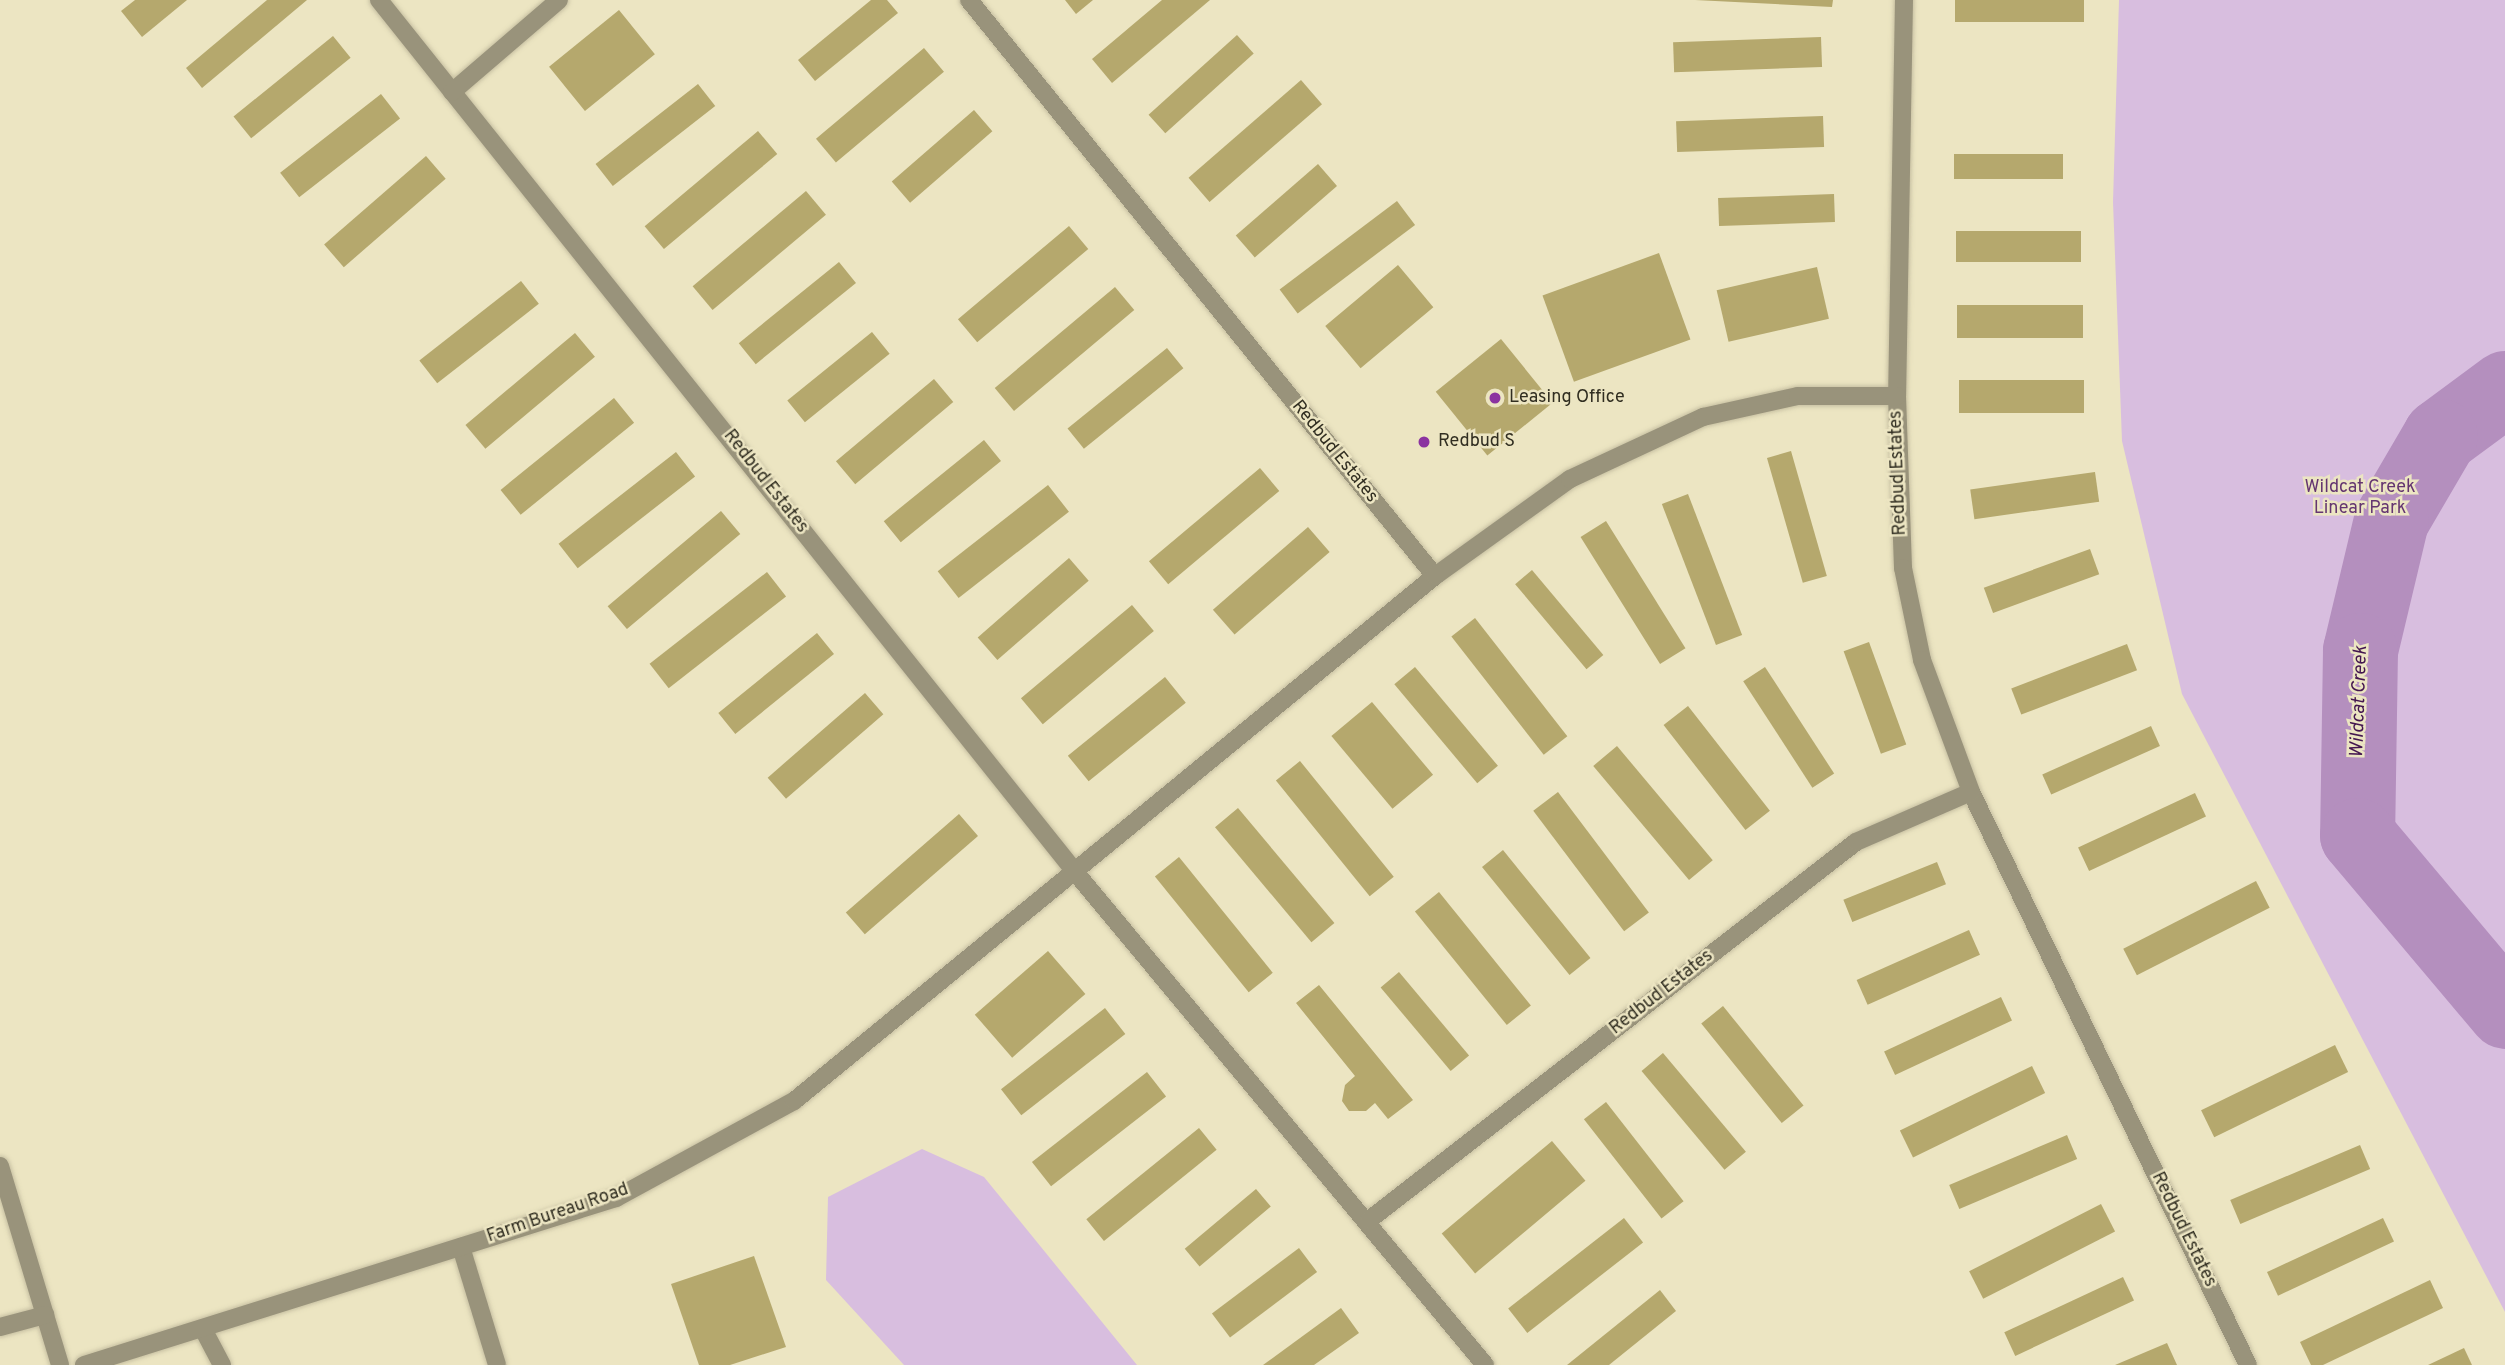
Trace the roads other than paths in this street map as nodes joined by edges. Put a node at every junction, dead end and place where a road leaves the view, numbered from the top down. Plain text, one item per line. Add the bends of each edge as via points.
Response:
1 (379, 0) edge
2 (559, 0) edge
3 (969, 0) edge
4 (1904, 0) edge
5 (452, 92) junction
6 (1897, 396) junction
7 (1435, 576) junction
8 (1971, 792) junction
9 (1076, 873) junction
10 (0, 1166) edge
11 (1369, 1220) junction
12 (461, 1247) junction
13 (45, 1315) junction
14 (0, 1327) edge
15 (204, 1329) junction
16 (60, 1365) edge
17 (84, 1365) edge
18 (222, 1365) edge
19 (497, 1365) edge
20 (1485, 1365) edge
21 (2248, 1365) edge

1 - 5 street, Redbud Estates
2 - 5 street
3 - 7 street, Redbud Estates
4 - 6 street, Redbud Estates
5 - 9 street, Redbud Estates
6 - 7 street, Redbud Estates via 1798,396 1703,417 1570,479
6 - 8 street, Redbud Estates via 1903,568 1923,660
7 - 9 street, Redbud Estates
8 - 11 street, Redbud Estates via 1856,842
8 - 21 street, Redbud Estates
9 - 11 street, Redbud Estates
9 - 12 street, Farm Bureau Road via 794,1101 616,1198
10 - 13 street
11 - 20 street, Redbud Estates
12 - 15 street, Farm Bureau Road
12 - 19 street
13 - 14 street
13 - 16 street
15 - 17 street, Farm Bureau Road
15 - 18 street

